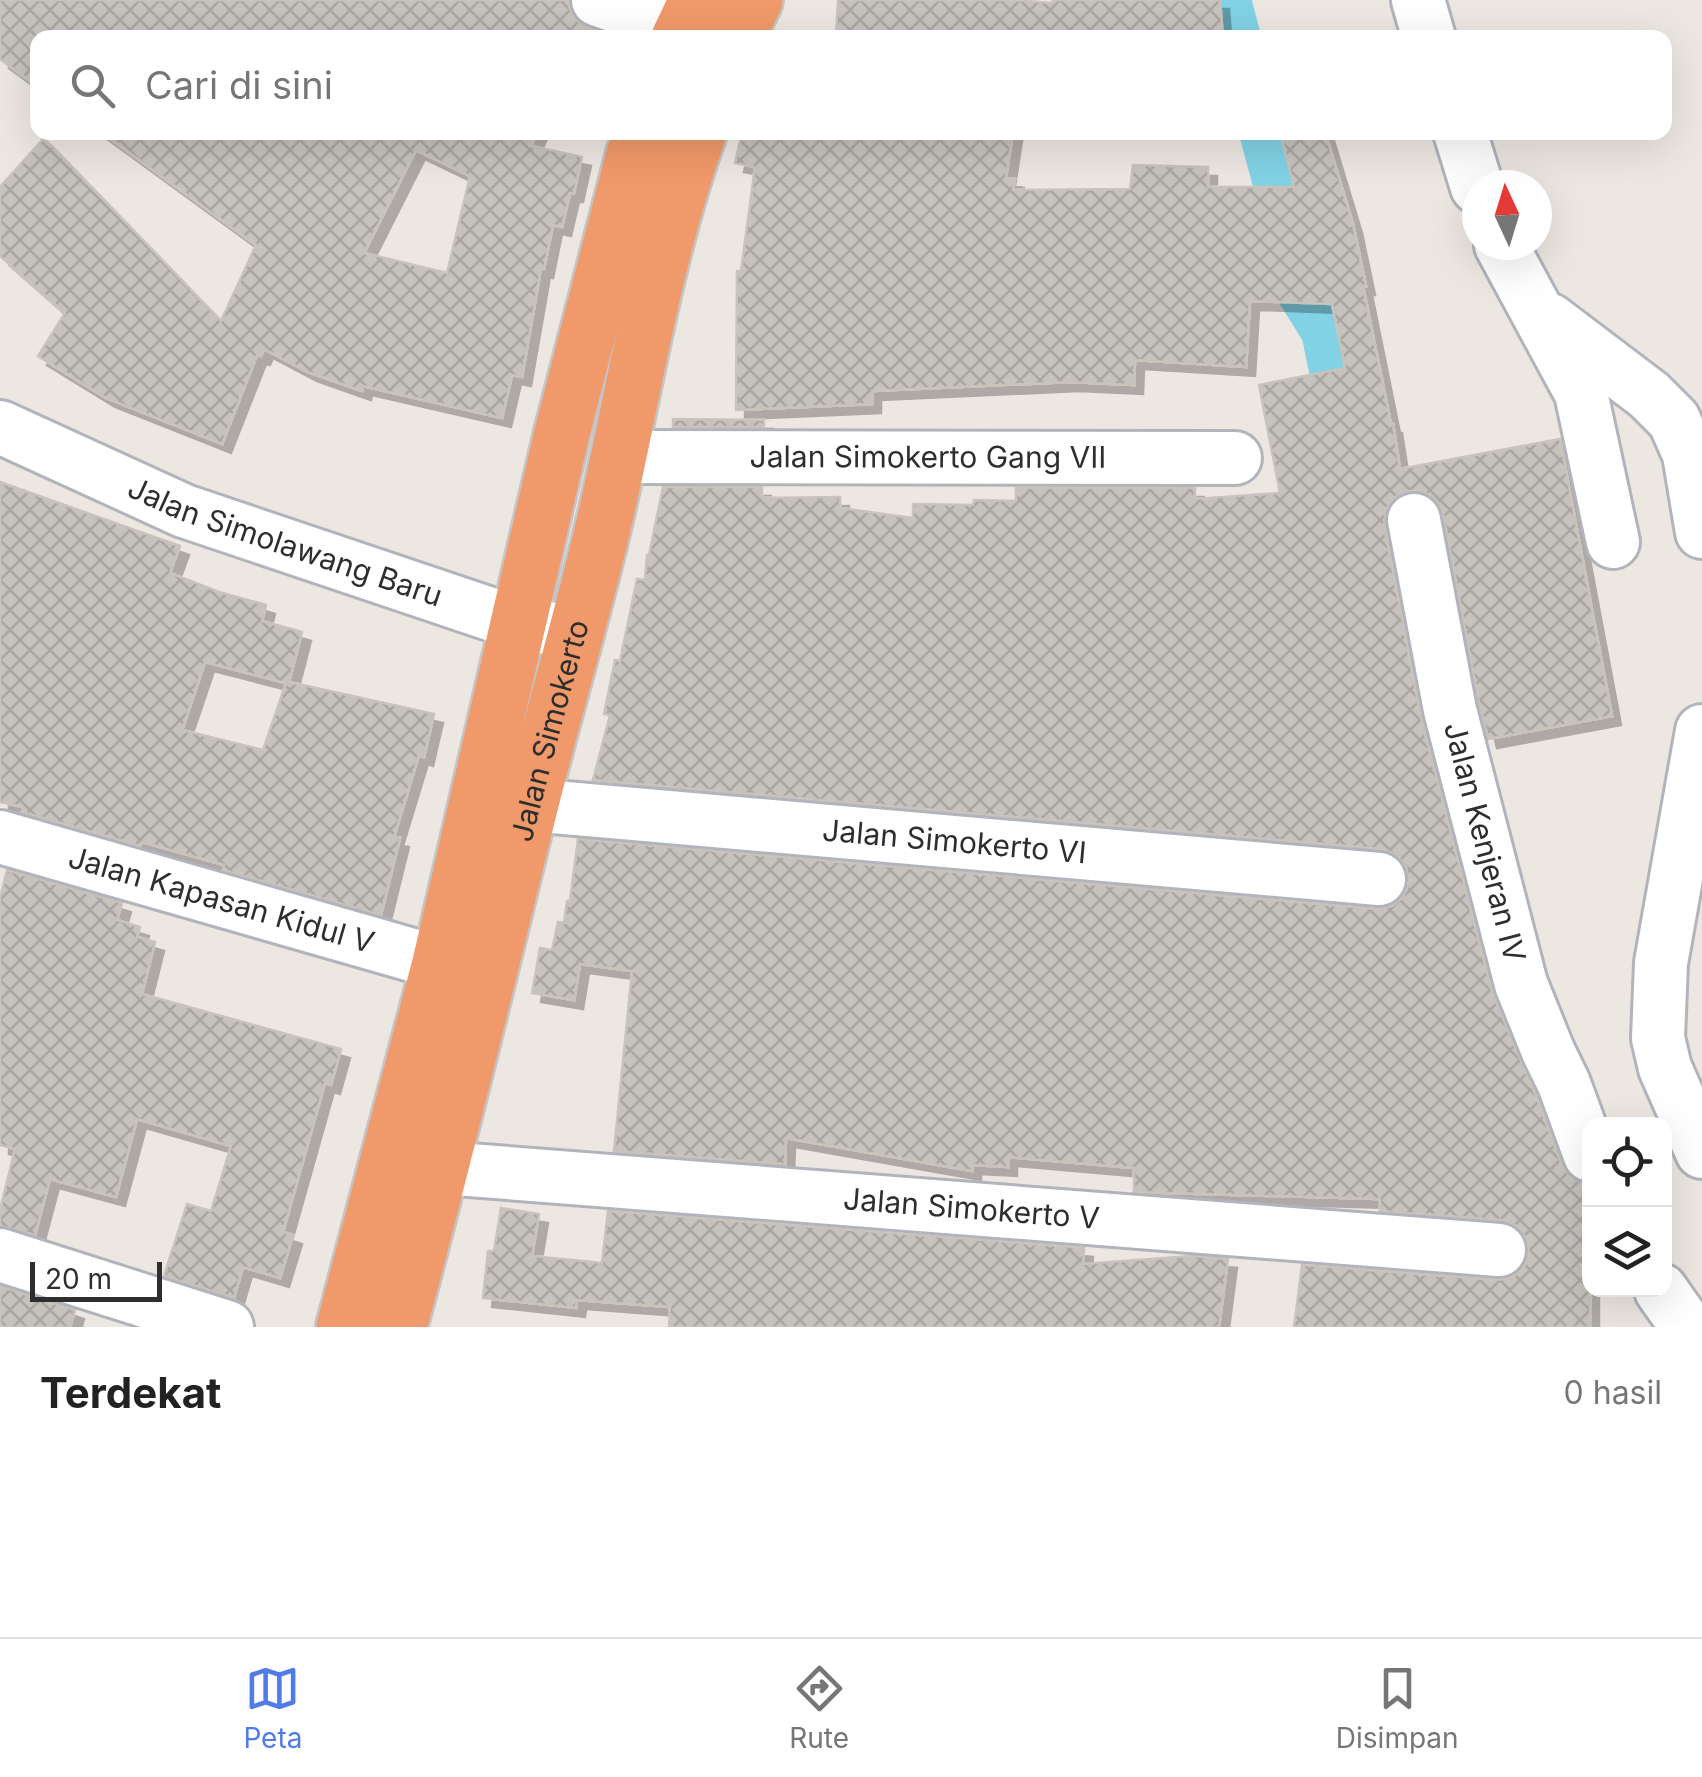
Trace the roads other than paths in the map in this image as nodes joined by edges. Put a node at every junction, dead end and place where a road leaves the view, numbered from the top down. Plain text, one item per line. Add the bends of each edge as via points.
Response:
1 (598, 0) edge
2 (756, 0) edge
3 (1418, 0) edge
4 (686, 22) edge
5 (740, 30) edge
6 (1427, 30) edge
7 (640, 140) edge
8 (696, 140) edge
9 (1462, 140) edge
10 (1472, 170) edge
11 (1508, 260) edge
12 (1532, 307) junction
13 (0, 426) edge
14 (620, 457) junction
15 (1236, 458) dead end
16 (1414, 520) dead end
17 (1702, 532) edge
18 (1614, 542) dead end
19 (517, 623) junction
20 (578, 632) junction
21 (1702, 730) edge
22 (531, 805) junction
23 (0, 837) edge
24 (1379, 879) dead end
25 (440, 963) junction
26 (1582, 1133) edge
27 (1702, 1152) edge
28 (442, 1168) junction
29 (1499, 1250) dead end
30 (0, 1254) edge
31 (1667, 1297) edge
32 (227, 1327) edge
33 (344, 1327) edge
34 (399, 1327) edge
35 (1686, 1327) edge

1 - 4 street
2 - 5 highway
3 - 6 street
7 - 19 highway, Jalan Simokerto
8 - 14 highway, Jalan Simokerto via 639,356
9 - 10 street
11 - 12 street
12 - 17 street via 1674,420 1689,454
12 - 18 street via 1581,394
13 - 19 street, Jalan Simolawang Baru via 184,511
14 - 15 street, Jalan Simokerto Gang VII
14 - 20 highway, Jalan Simokerto
16 - 26 street, Jalan Kenjeran IV via 1450,710 1522,984
19 - 20 street, Jalan Simolawang Baru
19 - 25 highway, Jalan Simokerto
20 - 22 highway, Jalan Simokerto
21 - 27 street via 1660,963 1658,1038
22 - 24 street, Jalan Simokerto VI
22 - 28 highway, Jalan Simokerto
23 - 25 street, Jalan Kapasan Kidul V
25 - 33 highway, Jalan Simokerto
28 - 29 street, Jalan Simokerto V
28 - 34 highway, Jalan Simokerto
30 - 32 street
31 - 35 street

